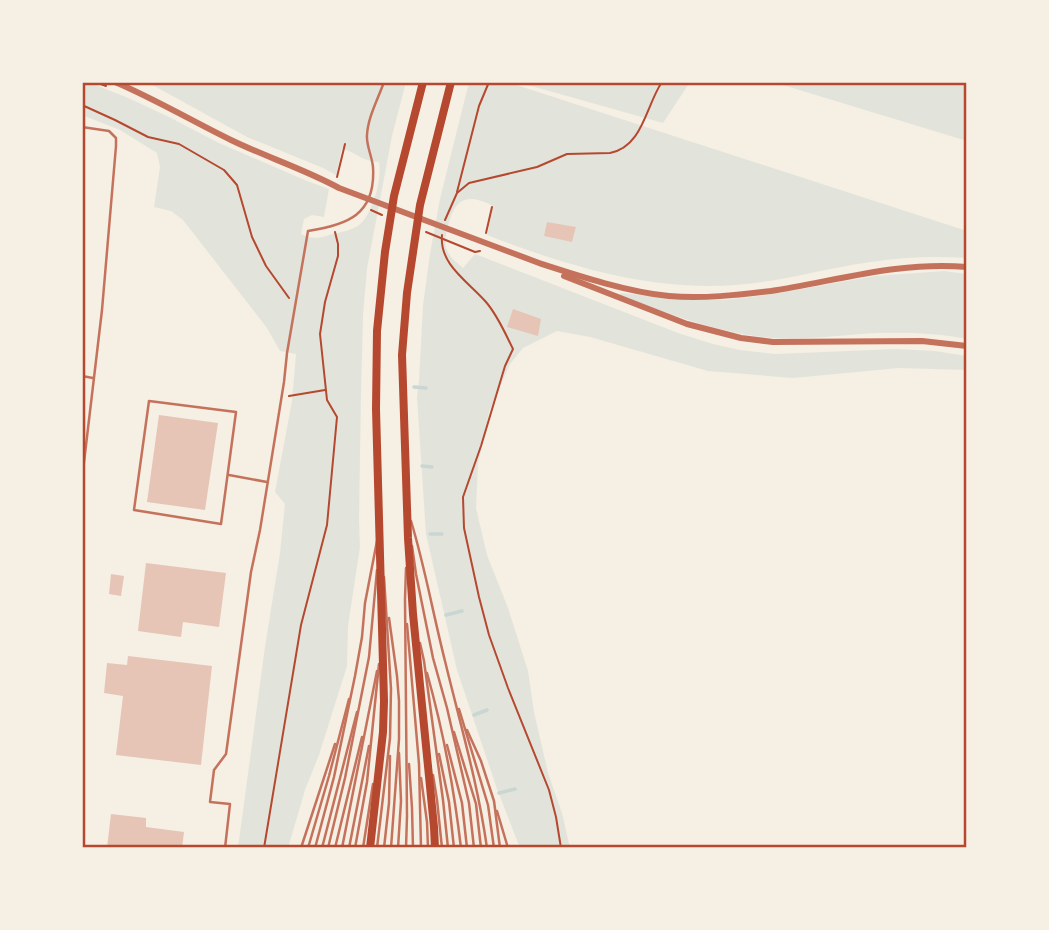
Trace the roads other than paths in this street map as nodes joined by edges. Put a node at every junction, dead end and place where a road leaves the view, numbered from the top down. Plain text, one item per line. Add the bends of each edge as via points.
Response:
1 (115, 82) edge
2 (384, 82) edge
3 (423, 82) edge
4 (451, 82) edge
5 (82, 127) edge
6 (478, 241) junction
7 (967, 267) edge
8 (967, 346) edge
9 (82, 376) edge
10 (93, 378) junction
11 (228, 475) junction
12 (82, 479) edge
13 (267, 482) junction
14 (407, 508) junction
15 (380, 524) junction
16 (408, 538) junction
17 (405, 599) junction
18 (386, 601) junction
19 (413, 614) junction
20 (383, 648) junction
21 (380, 657) junction
22 (424, 661) junction
23 (355, 676) junction
24 (365, 678) junction
25 (453, 694) junction
26 (447, 708) junction
27 (367, 717) junction
28 (462, 719) junction
29 (440, 720) junction
30 (342, 724) junction
31 (374, 726) junction
32 (387, 735) junction
33 (430, 735) junction
34 (399, 739) junction
35 (407, 740) junction
36 (419, 764) junction
37 (494, 802) junction
38 (225, 848) edge
39 (301, 848) edge
40 (308, 848) edge
41 (315, 848) edge
42 (322, 848) edge
43 (328, 848) edge
44 (335, 848) edge
45 (342, 848) edge
46 (349, 848) edge
47 (355, 848) edge
48 (363, 848) edge
49 (370, 848) edge
50 (377, 848) edge
51 (384, 848) edge
52 (391, 848) edge
53 (398, 848) edge
54 (406, 848) edge
55 (412, 848) edge
56 (421, 848) edge
57 (428, 848) edge
58 (435, 848) edge
59 (442, 848) edge
60 (448, 848) edge
61 (454, 848) edge
62 (461, 848) edge
63 (467, 848) edge
64 (474, 848) edge
65 (481, 848) edge
66 (487, 848) edge
67 (494, 848) edge
68 (500, 848) edge
69 (508, 848) edge

1 - 6 street via 339,188
2 - 13 lane via 369,119 366,137 373,177 362,211 334,227 308,231
3 - 15 highway via 394,196 380,302 376,351
4 - 14 highway via 420,205 405,314
5 - 10 lane via 108,131 116,138
6 - 7 street via 571,274 669,296 771,290 896,268
6 - 8 street via 723,334 773,342 902,341
9 - 10 lane
10 - 12 lane
11 - 11 lane via 221,524 134,510 149,401 236,412
11 - 13 lane
13 - 38 lane via 226,754 214,770 210,802 230,804
14 - 16 highway
14 - 25 lane
14 - 26 lane via 418,586
15 - 18 lane
15 - 20 highway
15 - 23 lane
15 - 24 lane
16 - 17 lane
16 - 19 highway
17 - 35 lane
17 - 36 lane
18 - 32 lane via 391,689
18 - 34 lane via 397,676
19 - 22 lane
19 - 33 highway
20 - 21 lane
20 - 32 highway
21 - 27 lane
21 - 31 lane
22 - 29 lane
22 - 33 lane
23 - 30 lane
23 - 41 lane
24 - 42 lane
24 - 43 lane
25 - 28 lane
25 - 66 lane
26 - 64 lane via 469,803
26 - 65 lane via 476,804
27 - 44 lane
27 - 45 lane
28 - 37 lane
28 - 67 lane via 488,805
29 - 62 lane
29 - 63 lane via 462,803
30 - 39 lane
30 - 40 lane
31 - 46 lane
31 - 47 lane
32 - 48 lane
32 - 49 highway
32 - 50 lane
32 - 51 lane via 389,803
33 - 58 highway
33 - 59 lane
33 - 60 lane
33 - 61 lane via 449,802
34 - 52 lane
34 - 53 lane
35 - 54 lane
35 - 55 lane
36 - 56 lane
36 - 57 lane
37 - 68 lane
37 - 69 lane

